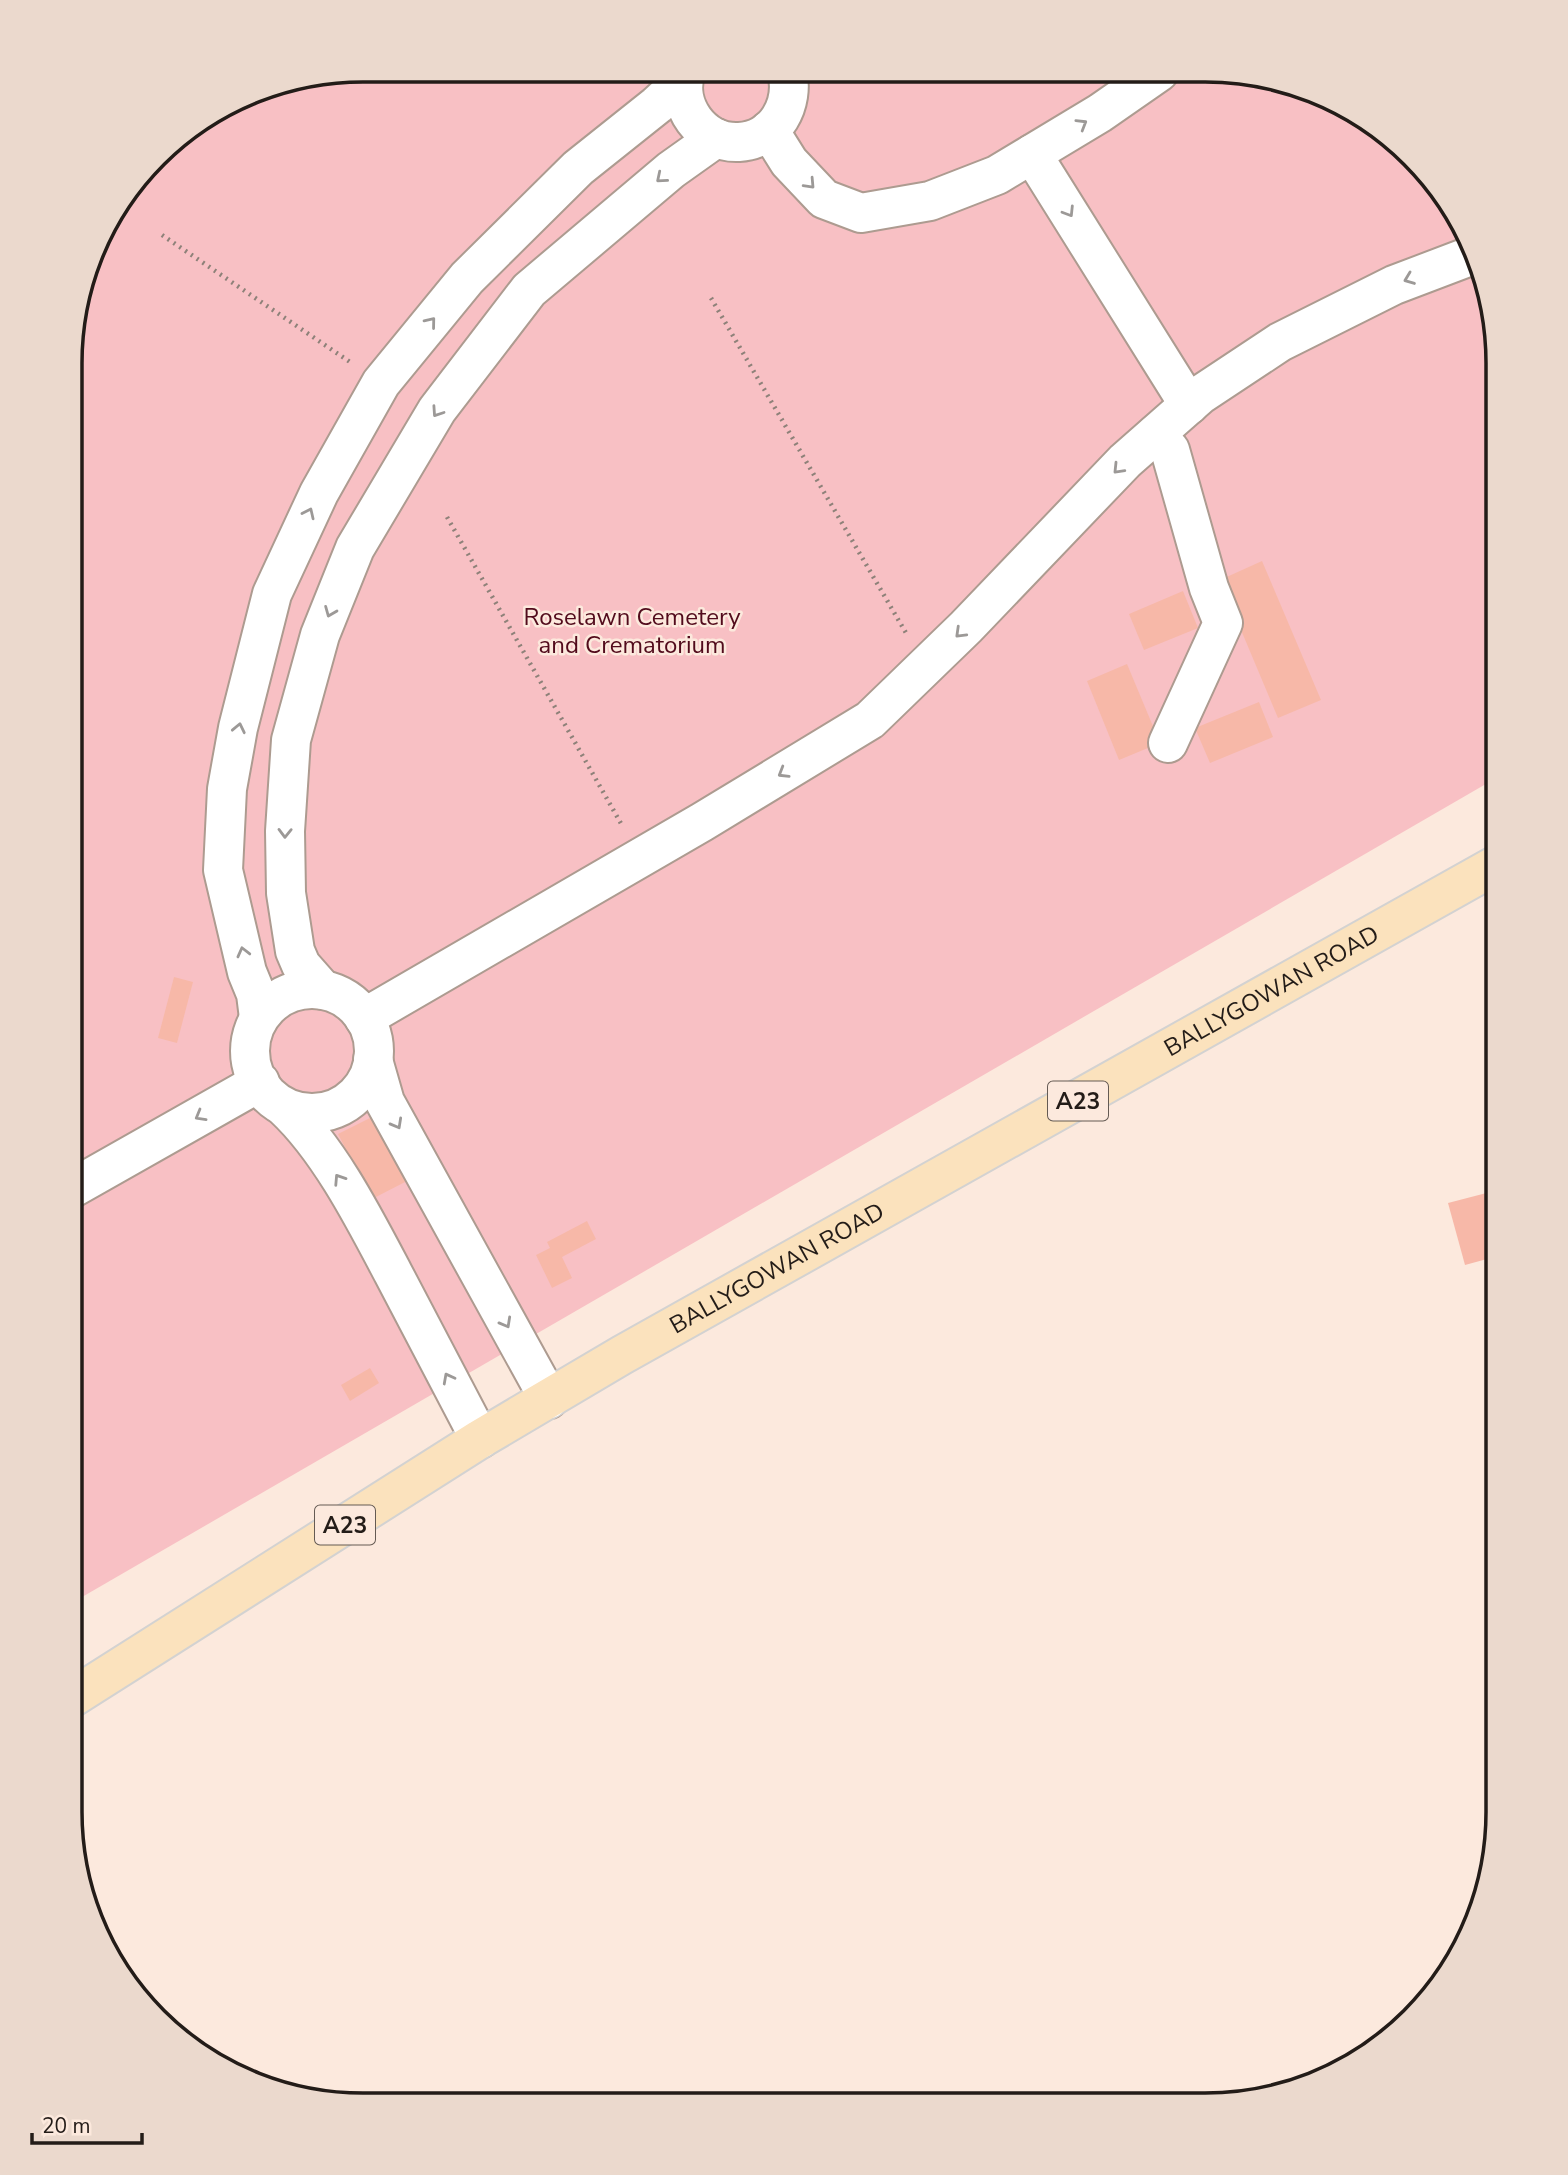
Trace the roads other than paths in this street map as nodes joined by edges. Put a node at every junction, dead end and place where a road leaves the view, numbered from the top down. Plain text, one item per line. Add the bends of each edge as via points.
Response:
1 (679, 82) edge
2 (685, 82) edge
3 (802, 82) edge
4 (1145, 82) edge
5 (781, 102) edge
6 (716, 138) junction
7 (1032, 154) junction
8 (1465, 258) edge
9 (1189, 405) junction
10 (1156, 433) junction
11 (1168, 743) dead end
12 (1486, 871) edge
13 (323, 990) junction
14 (260, 1018) junction
15 (364, 1018) junction
16 (373, 1060) junction
17 (272, 1095) junction
18 (82, 1184) edge
19 (549, 1399) junction
20 (480, 1439) junction
21 (82, 1691) edge

14 -> 1 lane via 223,870 227,789 272,594 319,493 382,383 467,278 578,168
2 - 6 lane via 685,104 697,125
3 - 5 lane
7 -> 4 lane
5 - 6 lane via 761,136 739,142
5 -> 7 lane via 789,162 824,199 861,213 930,201 997,175
6 -> 13 lane via 671,170 529,290 437,410 355,548 320,635 290,753 286,894 295,951
7 -> 9 lane
8 -> 9 lane via 1394,285 1280,342
9 - 10 lane
10 - 11 lane via 1170,450 1223,623
10 -> 15 lane via 870,720
12 - 19 main road, BALLYGOWAN ROAD / A23
13 - 14 lane via 302,990 278,999
13 - 15 lane via 344,997
14 - 17 lane via 251,1042 252,1069
15 - 16 lane via 371,1030
16 - 17 lane via 370,1076 356,1097 334,1110 309,1114
16 -> 19 lane via 385,1102
17 -> 18 lane
20 -> 17 lane via 365,1220 300,1122
19 - 20 main road, BALLYGOWAN ROAD / A23
20 - 21 main road, BALLYGOWAN ROAD / A23

